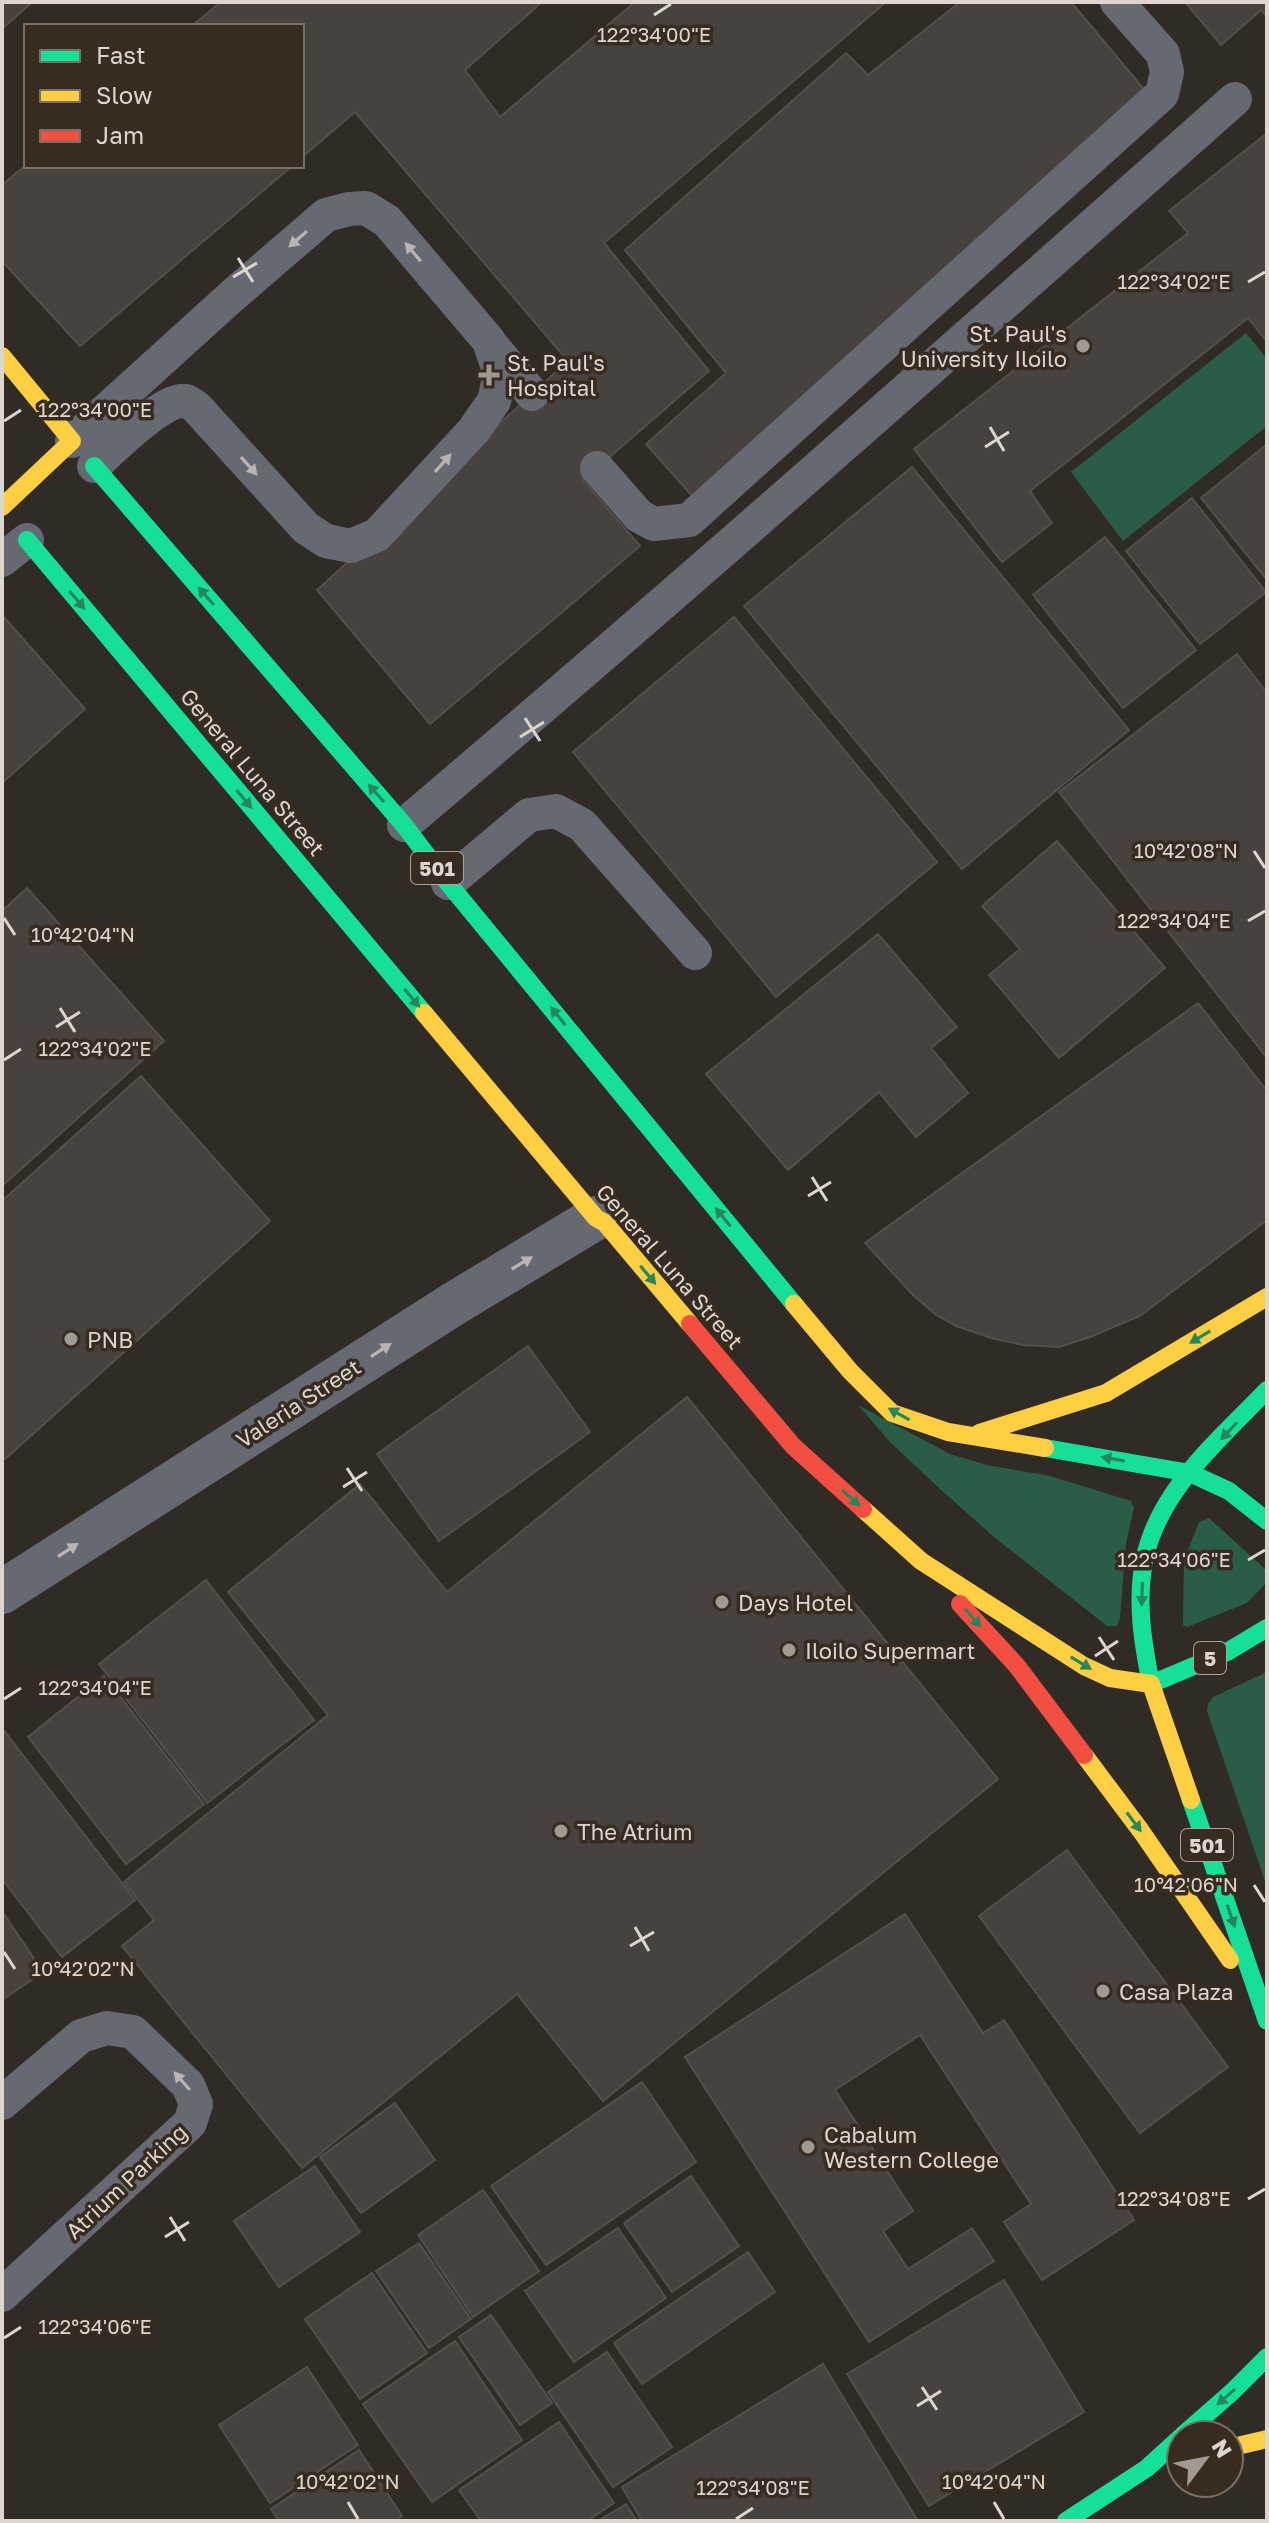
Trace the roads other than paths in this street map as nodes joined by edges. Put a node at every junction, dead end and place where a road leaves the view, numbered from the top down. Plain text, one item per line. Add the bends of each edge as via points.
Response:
1 (1117, 2) edge
2 (1235, 99) dead end
3 (489, 341) junction
4 (2, 356) edge
5 (532, 394) dead end
6 (83, 454) junction
7 (597, 468) dead end
8 (10, 528) edge
9 (404, 825) junction
10 (448, 883) junction
11 (695, 953) dead end
12 (596, 1218) junction
13 (1267, 1297) edge
14 (1267, 1390) edge
15 (973, 1435) junction
16 (1190, 1473) junction
17 (1267, 1521) edge
18 (921, 1561) junction
19 (2, 1592) edge
20 (1267, 1628) edge
21 (1151, 1684) junction
22 (1265, 2014) edge
23 (2, 2103) edge
24 (2, 2295) edge
25 (1267, 2357) edge
26 (1201, 2419) edge
27 (1267, 2439) edge
28 (1245, 2444) edge
29 (1165, 2452) edge
30 (1165, 2464) edge
31 (1147, 2468) junction
32 (1066, 2521) edge

1 - 7 lane via 1163,54 1167,72 1162,94 689,520 654,524 639,516
2 - 9 lane
3 - 5 lane
3 -> 6 lane via 387,221 366,208 326,215 232,296
6 -> 3 lane via 178,401 187,401 306,528 326,541 351,546 377,535 474,430 494,401 500,374
4 - 6 main road, 501
6 - 8 main road
9 -> 6 main road, 501
8 -> 12 main road, General Luna Street
9 - 10 main road, 501
10 - 11 lane via 529,815 556,811 582,825
15 -> 10 main road, 501 via 935,1429 892,1413 850,1371
12 -> 18 main road, General Luna Street via 793,1446
19 -> 12 street, Valeria Street
13 -> 15 main road via 1106,1393
14 -> 16 main road
16 -> 15 main road, 501
16 - 17 main road, 501 via 1229,1491
16 -> 21 main road via 1153,1529 1144,1563 1142,1628
18 -> 21 main road, General Luna Street via 1084,1666 1110,1678
18 -> 22 main road via 1017,1666 1141,1831
20 - 21 main road, 5
21 -> 22 main road, 501
24 -> 23 lane, Atrium Parking via 190,2123 196,2104 188,2085 133,2032 107,2028 81,2036
25 -> 26 main road
27 - 28 main road
29 - 31 main road
30 - 31 main road
31 - 32 main road

